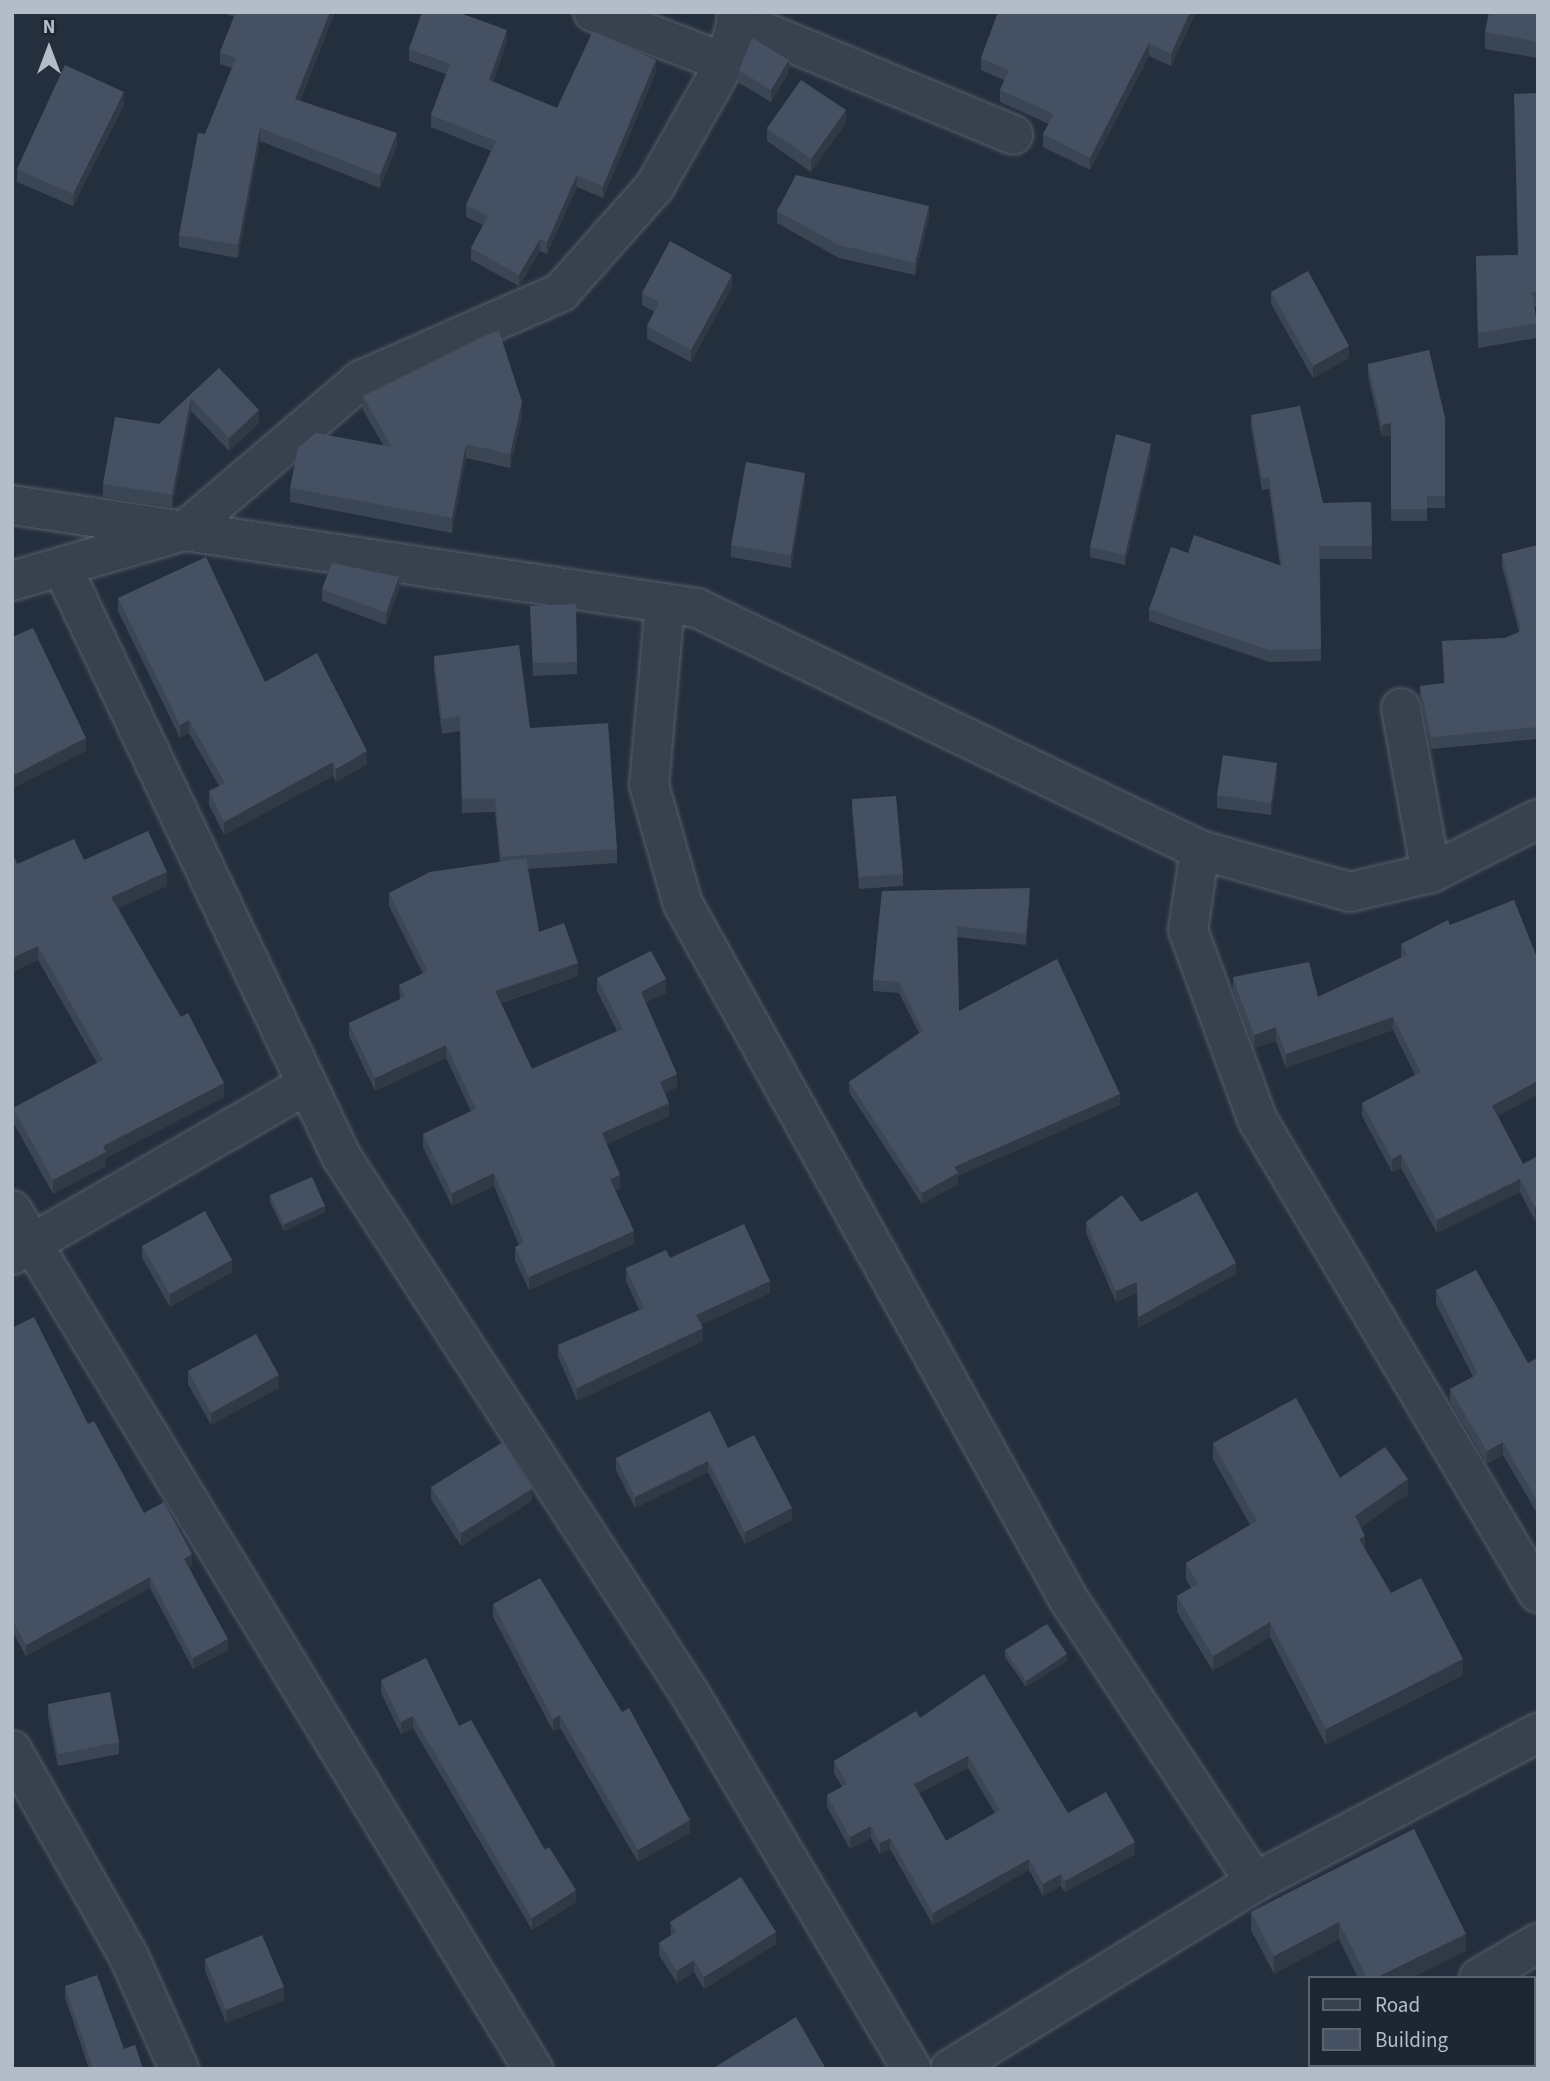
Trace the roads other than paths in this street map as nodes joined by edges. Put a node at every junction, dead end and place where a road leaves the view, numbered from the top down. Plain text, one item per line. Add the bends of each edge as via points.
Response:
1 (593, 12) edge
2 (738, 16) edge
3 (725, 63) junction
4 (1013, 135) dead end
5 (12, 505) edge
6 (184, 531) junction
7 (62, 566) junction
8 (12, 581) edge
9 (665, 603) junction
10 (1401, 708) dead end
11 (1538, 819) edge
12 (1200, 850) junction
13 (1431, 873) junction
14 (307, 1085) junction
15 (12, 1210) edge
16 (21, 1251) edge
17 (1538, 1593) edge
18 (1538, 1733) edge
19 (12, 1750) edge
20 (1255, 1882) junction
21 (1538, 1943) edge
22 (1482, 1976) edge
23 (179, 2069) edge
24 (533, 2069) edge
25 (912, 2069) edge
26 (950, 2069) edge

1 - 3 street
2 - 3 street
2 - 4 street
3 - 6 street via 655,186 561,292 361,380
5 - 6 street
6 - 7 street
6 - 9 street
7 - 8 street
7 - 14 street
9 - 12 street via 697,608
9 - 20 street via 649,785 683,904 1069,1600
10 - 13 street
11 - 13 street
12 - 13 street via 1350,892
12 - 17 street via 1188,930 1257,1119
14 - 16 street
14 - 25 street via 341,1156 690,1694
15 - 16 street
16 - 24 street
18 - 20 street
19 - 23 street via 129,1957
20 - 26 street
21 - 22 street

